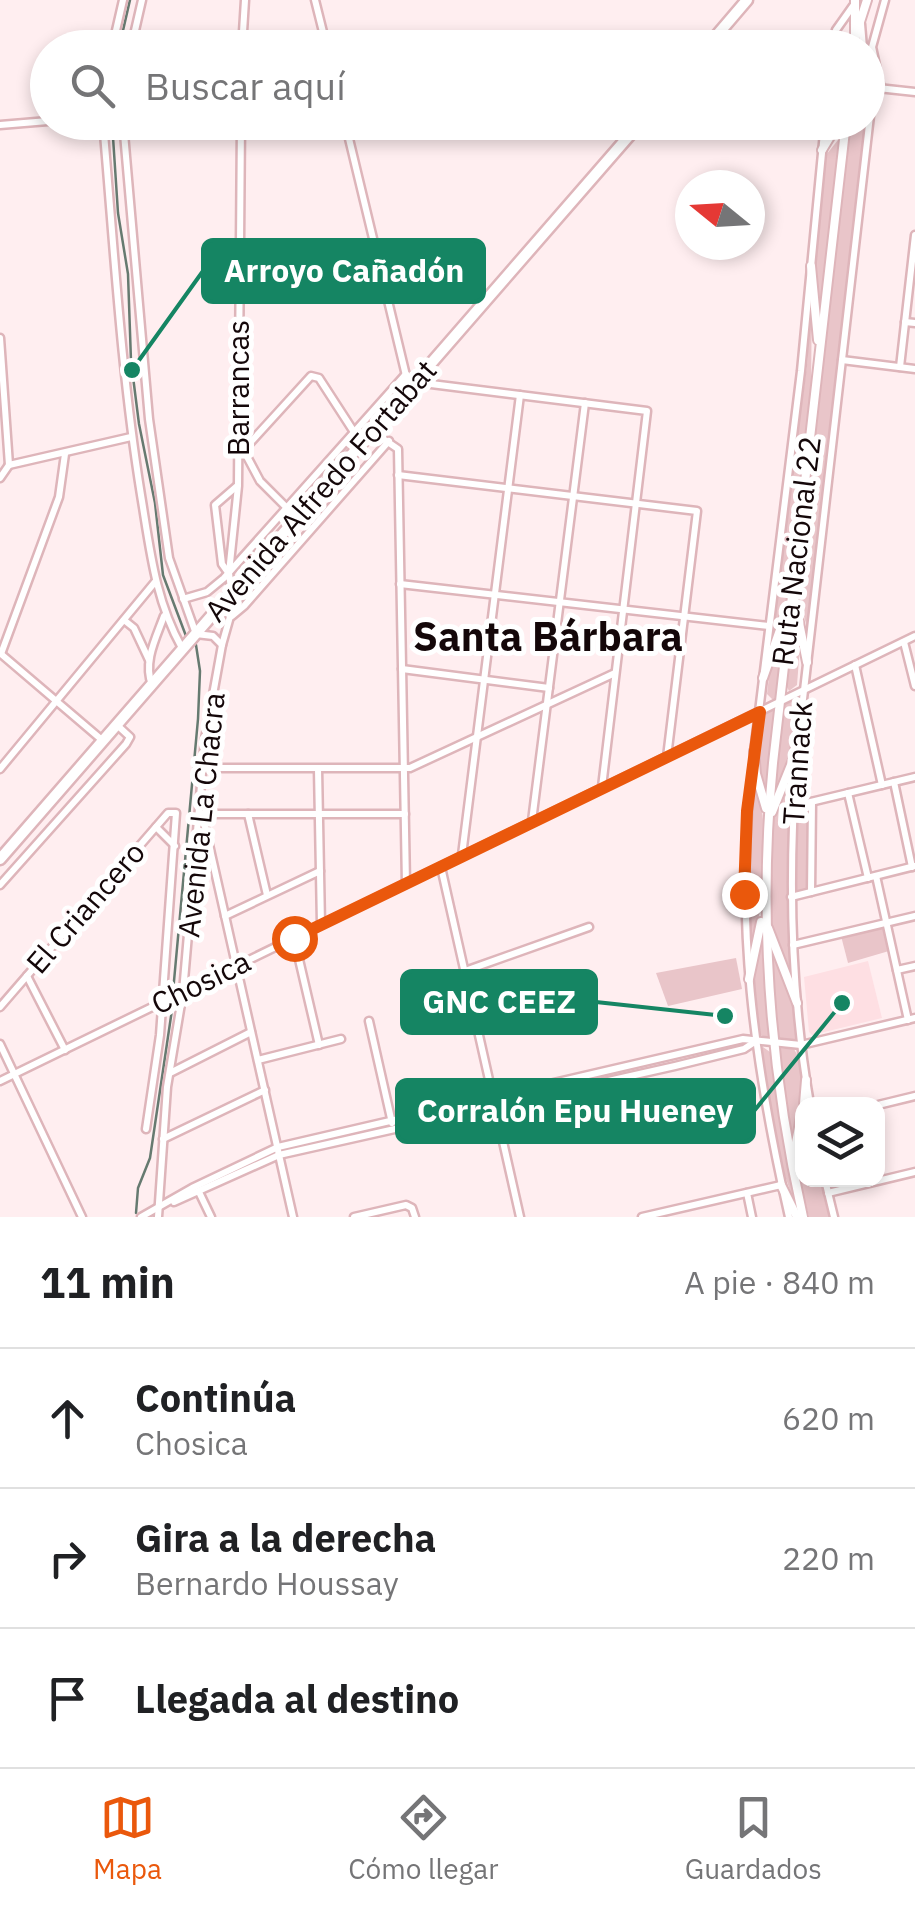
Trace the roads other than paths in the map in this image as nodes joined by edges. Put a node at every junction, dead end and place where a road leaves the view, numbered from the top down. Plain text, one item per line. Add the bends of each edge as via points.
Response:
1 (123, 0) edge
2 (142, 0) edge
3 (245, 0) edge
4 (316, 0) edge
5 (747, 0) edge
6 (854, 0) edge
7 (867, 0) edge
8 (885, 0) edge
9 (862, 16) junction
10 (116, 30) edge
11 (135, 30) edge
12 (243, 30) edge
13 (323, 30) edge
14 (721, 30) edge
15 (836, 30) edge
16 (856, 30) edge
17 (857, 30) edge
18 (862, 30) edge
19 (877, 30) edge
20 (885, 89) edge
21 (915, 92) edge
22 (30, 122) edge
23 (0, 124) edge
24 (105, 140) edge
25 (125, 140) edge
26 (241, 140) edge
27 (349, 140) edge
28 (625, 140) edge
29 (823, 140) edge
30 (828, 140) edge
31 (844, 140) edge
32 (866, 140) edge
33 (822, 150) junction
34 (915, 235) edge
35 (811, 266) junction
36 (913, 277) edge
37 (905, 322) junction
38 (915, 324) edge
39 (0, 338) edge
40 (842, 360) junction
41 (819, 364) junction
42 (900, 367) junction
43 (915, 369) edge
44 (406, 374) junction
45 (412, 386) junction
46 (520, 395) junction
47 (584, 403) junction
48 (354, 432) junction
49 (373, 432) junction
50 (132, 438) junction
51 (390, 441) junction
52 (66, 454) junction
53 (241, 454) junction
54 (9, 465) junction
55 (398, 475) junction
56 (0, 478) edge
57 (238, 486) junction
58 (508, 488) junction
59 (573, 496) junction
60 (636, 504) junction
61 (286, 508) junction
62 (298, 518) junction
63 (228, 573) junction
64 (155, 582) junction
65 (400, 584) junction
66 (793, 586) junction
67 (232, 592) junction
68 (495, 595) junction
69 (183, 599) junction
70 (560, 602) junction
71 (624, 610) junction
72 (164, 615) junction
73 (684, 616) junction
74 (231, 617) junction
75 (124, 620) junction
76 (768, 626) junction
77 (196, 634) junction
78 (915, 636) edge
79 (904, 642) junction
80 (222, 645) junction
81 (183, 649) junction
82 (0, 654) edge
83 (149, 661) junction
84 (807, 662) junction
85 (855, 666) junction
86 (402, 669) junction
87 (616, 672) junction
88 (763, 678) junction
89 (484, 680) junction
90 (152, 685) junction
91 (915, 686) edge
92 (549, 688) junction
93 (803, 691) junction
94 (56, 701) junction
95 (780, 702) junction
96 (547, 706) junction
97 (760, 712) junction
98 (117, 725) junction
99 (799, 731) junction
100 (477, 739) junction
101 (103, 741) junction
102 (754, 751) junction
103 (94, 752) junction
104 (668, 757) junction
105 (108, 765) junction
106 (203, 768) junction
107 (0, 769) edge
108 (318, 769) junction
109 (404, 769) junction
110 (915, 776) edge
111 (894, 782) junction
112 (882, 784) junction
113 (602, 788) junction
114 (848, 793) junction
115 (812, 802) junction
116 (794, 806) junction
117 (174, 812) joint
118 (199, 814) junction
119 (248, 814) junction
120 (319, 814) junction
121 (404, 814) junction
122 (532, 822) junction
123 (768, 822) junction
124 (156, 827) junction
125 (767, 841) junction
126 (176, 846) junction
127 (462, 856) junction
128 (1, 857) edge
129 (441, 866) junction
130 (914, 867) edge
131 (320, 871) junction
132 (872, 877) junction
133 (406, 884) junction
134 (0, 885) edge
135 (811, 892) junction
136 (765, 893) junction
137 (266, 895) junction
138 (791, 897) junction
139 (225, 916) junction
140 (765, 916) junction
141 (915, 916) edge
142 (886, 923) junction
143 (321, 925) junction
144 (589, 927) dead end
145 (294, 938) junction
146 (792, 945) junction
147 (237, 966) junction
148 (915, 966) edge
149 (896, 970) junction
150 (465, 972) junction
151 (27, 976) junction
152 (749, 978) junction
153 (184, 992) junction
154 (163, 1002) junction
155 (796, 1003) junction
156 (0, 1007) edge
157 (911, 1019) edge
158 (369, 1022) dead end
159 (252, 1032) junction
160 (341, 1039) dead end
161 (756, 1042) junction
162 (772, 1043) junction
163 (0, 1044) edge
164 (319, 1045) junction
165 (801, 1045) junction
166 (65, 1050) junction
167 (673, 1056) junction
168 (258, 1060) junction
169 (675, 1066) junction
170 (169, 1073) junction
171 (14, 1074) junction
172 (806, 1080) joint
173 (0, 1081) edge
174 (265, 1090) junction
175 (915, 1096) edge
176 (807, 1097) edge
177 (494, 1102) junction
178 (885, 1102) edge
179 (392, 1125) junction
180 (146, 1129) dead end
181 (163, 1140) junction
182 (278, 1151) junction
183 (915, 1172) edge
184 (781, 1185) junction
185 (827, 1187) edge
186 (797, 1188) joint
187 (198, 1190) junction
188 (828, 1192) junction
189 (747, 1193) junction
190 (158, 1207) junction
191 (82, 1217) edge
192 (142, 1217) edge
193 (158, 1217) edge
194 (211, 1217) edge
195 (293, 1217) edge
196 (357, 1217) edge
197 (415, 1217) edge
198 (520, 1217) edge
199 (642, 1217) edge
200 (752, 1217) edge
201 (788, 1217) edge
202 (800, 1217) edge
203 (834, 1217) edge

1 - 10 street
2 - 11 street
3 - 12 street
4 - 13 street
5 - 14 highway
6 - 15 street
6 - 16 main road
7 - 9 main road
8 - 19 street
9 - 17 main road
9 - 18 street
20 - 21 street
22 - 23 street
24 - 50 street, Avenida La Chacra
25 - 69 street via 147,408 169,558
26 - 53 street, Barrancas
27 - 44 street
28 - 45 highway, Avenida Alfredo Fortabat
29 - 33 street
30 - 33 main road
31 - 41 main road, Ruta Nacional 22
32 - 40 street, Trannack
33 - 35 street
34 - 36 street
35 - 41 main road
35 - 76 street
36 - 37 street
37 - 38 street
37 - 42 street
39 - 54 street
40 - 42 street
40 - 84 street, Trannack
41 - 66 main road, Ruta Nacional 22
42 - 43 street
44 - 45 street
44 - 48 street
45 - 46 street
45 - 49 highway, Avenida Alfredo Fortabat
46 - 47 street
46 - 58 street
47 - 59 street
47 - 60 street via 647,411
48 - 53 street via 319,378 311,376
48 - 61 street
49 - 51 street
49 - 62 highway, Avenida Alfredo Fortabat
50 - 52 street
50 - 64 street, Avenida La Chacra
51 - 55 street via 398,449
51 - 74 street
52 - 54 street
52 - 82 street via 56,504
53 - 57 street, Barrancas
53 - 61 street
54 - 56 street
55 - 58 street
55 - 65 street
57 - 63 street, Barrancas
57 - 63 street via 219,498 214,511
58 - 59 street
58 - 68 street
59 - 60 street
59 - 70 street
60 - 71 street
60 - 73 street via 696,511
61 - 62 street
61 - 63 street
62 - 67 highway, Avenida Alfredo Fortabat
63 - 67 street, Barrancas
63 - 69 street via 207,592
64 - 72 street, Avenida La Chacra
64 - 75 street
65 - 68 street
65 - 86 street
66 - 84 main road
66 - 88 main road
66 - 95 main road, Ruta Nacional 22
67 - 74 street, Avenida La Chacra
67 - 77 highway, Avenida Alfredo Fortabat
68 - 70 street
68 - 89 street
69 - 77 street
70 - 71 street
70 - 92 street
71 - 73 street
71 - 87 street
72 - 81 street, Avenida La Chacra
72 - 83 street
73 - 76 street
73 - 104 street
74 - 80 street, Avenida La Chacra
75 - 83 street
75 - 94 street
76 - 88 street
77 - 80 street
77 - 81 highway, Avenida Alfredo Fortabat
78 - 79 street, Chosica
79 - 85 street, Chosica
79 - 91 street
80 - 106 street, Avenida La Chacra
81 - 90 highway, Avenida Alfredo Fortabat
82 - 94 street
83 - 90 street
84 - 93 street, Trannack
85 - 93 street, Chosica
85 - 112 street
86 - 89 street
86 - 109 street
87 - 96 street
87 - 113 street
88 - 97 street
89 - 92 street
89 - 100 street
90 - 98 highway, Avenida Alfredo Fortabat
92 - 96 street
93 - 95 street, Chosica
93 - 99 street, Trannack
94 - 101 street
94 - 107 street
95 - 97 street, Chosica
95 - 123 main road, Ruta Nacional 22
96 - 100 street
96 - 122 street
97 - 102 street
97 - 104 street, Chosica
98 - 101 highway, Avenida Alfredo Fortabat
98 - 105 street via 130,738
99 - 116 street, Trannack
99 - 125 main road
100 - 109 street
100 - 127 street
101 - 103 highway, Avenida Alfredo Fortabat
102 - 123 main road
102 - 152 street via 744,876
103 - 105 street
103 - 128 highway, Avenida Alfredo Fortabat
104 - 113 street, Chosica
105 - 134 street
106 - 108 street
106 - 118 street, Avenida La Chacra
108 - 109 street
108 - 120 street
109 - 121 street
110 - 111 street
111 - 112 street
111 - 130 street
112 - 114 street
113 - 122 street, Chosica
114 - 115 street
114 - 132 street
115 - 116 street
115 - 135 street, Trannack
116 - 138 street, Trannack
117 - 124 street, El Criancero
117 - 126 street, Avenida La Chacra
118 - 119 street
118 - 139 street
118 - 153 street, Avenida La Chacra
119 - 120 street
119 - 137 street
120 - 121 street
120 - 131 street
121 - 133 street
122 - 127 street, Chosica
123 - 125 main road, Ruta Nacional 22
124 - 126 street
124 - 151 street, El Criancero
125 - 136 main road, Ruta Nacional 22
126 - 154 street, Avenida La Chacra
127 - 129 street, Chosica
129 - 133 street, Chosica
129 - 150 street
130 - 132 street
131 - 137 street
131 - 143 street
132 - 135 street
132 - 142 street
133 - 143 street, Chosica
135 - 138 street
136 - 140 main road, Ruta Nacional 22
136 - 152 main road
137 - 139 street
138 - 146 street, Trannack
139 - 147 street
140 - 155 main road
140 - 162 main road, Ruta Nacional 22
141 - 142 street
142 - 146 street
142 - 149 street
143 - 145 street, Chosica
144 - 150 street
145 - 147 street, Chosica
145 - 164 street
146 - 155 street, Trannack
147 - 153 street, Chosica
147 - 159 street
148 - 149 street
149 - 157 street
150 - 177 street
151 - 156 street, El Criancero
151 - 166 street
152 - 161 street
153 - 154 street, Chosica
153 - 170 street, Avenida La Chacra
154 - 166 street, Chosica
154 - 180 street, Avenida La Chacra
155 - 165 street, Trannack
157 - 165 street
158 - 179 street
159 - 168 street
159 - 170 street
160 - 164 street
161 - 162 street
161 - 167 street via 743,1038
161 - 169 street
161 - 184 street
162 - 165 street
162 - 186 main road, Ruta Nacional 22
163 - 171 street
164 - 168 street
165 - 172 street, Trannack
166 - 171 street, Chosica
167 - 169 street
167 - 177 street
168 - 174 street
169 - 177 street
170 - 181 street, Avenida La Chacra
171 - 173 street, Chosica
171 - 191 street
172 - 176 main road
174 - 181 street
174 - 182 street
175 - 178 street
177 - 179 street
177 - 198 street
179 - 182 street
181 - 190 street, Avenida La Chacra
182 - 187 street
182 - 195 street
183 - 188 street
184 - 189 street
184 - 201 street
184 - 202 main road
185 - 188 street
186 - 202 main road, Ruta Nacional 22
187 - 190 street
187 - 194 street
188 - 203 street
189 - 199 street
189 - 200 street
190 - 192 street
190 - 193 street, Avenida La Chacra
196 - 197 street via 410,1206

